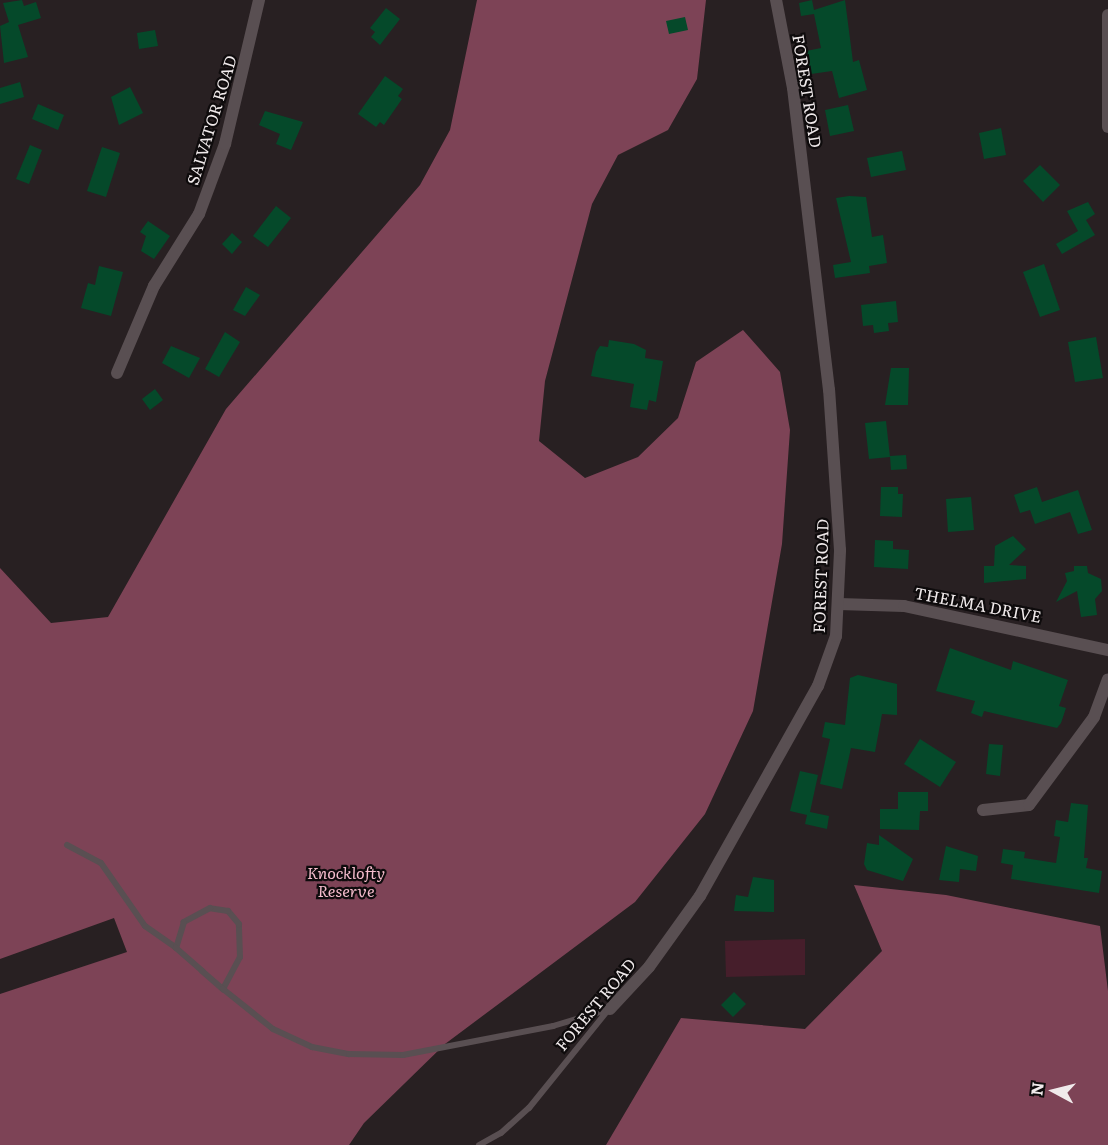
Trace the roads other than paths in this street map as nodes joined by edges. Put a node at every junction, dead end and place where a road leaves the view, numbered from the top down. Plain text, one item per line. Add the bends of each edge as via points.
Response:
1 (259, 0) edge
2 (776, 0) edge
3 (1108, 15) edge
4 (1108, 127) edge
5 (117, 373) dead end
6 (839, 604) junction
7 (1108, 650) edge
8 (1108, 678) edge
9 (983, 810) dead end
10 (67, 845) dead end
11 (176, 948) junction
12 (223, 989) junction
13 (610, 1009) junction
14 (479, 1145) edge

1 - 5 street, SALVATOR ROAD via 225,144 199,214 154,286
2 - 6 street, FOREST ROAD via 794,88 829,390 840,550
3 - 4 street via 1104,50
6 - 7 street, THELMA DRIVE via 904,606
6 - 13 street, FOREST ROAD via 829,664 700,896 649,967
8 - 9 street via 1094,717 1029,806
10 - 11 lane via 101,863 145,926
11 - 12 lane
11 - 12 lane via 184,922 197,912 228,910 239,924 242,943
12 - 13 lane via 273,1029 312,1047 350,1054 404,1054 459,1047
13 - 14 lane, FOREST ROAD via 529,1108 501,1133

